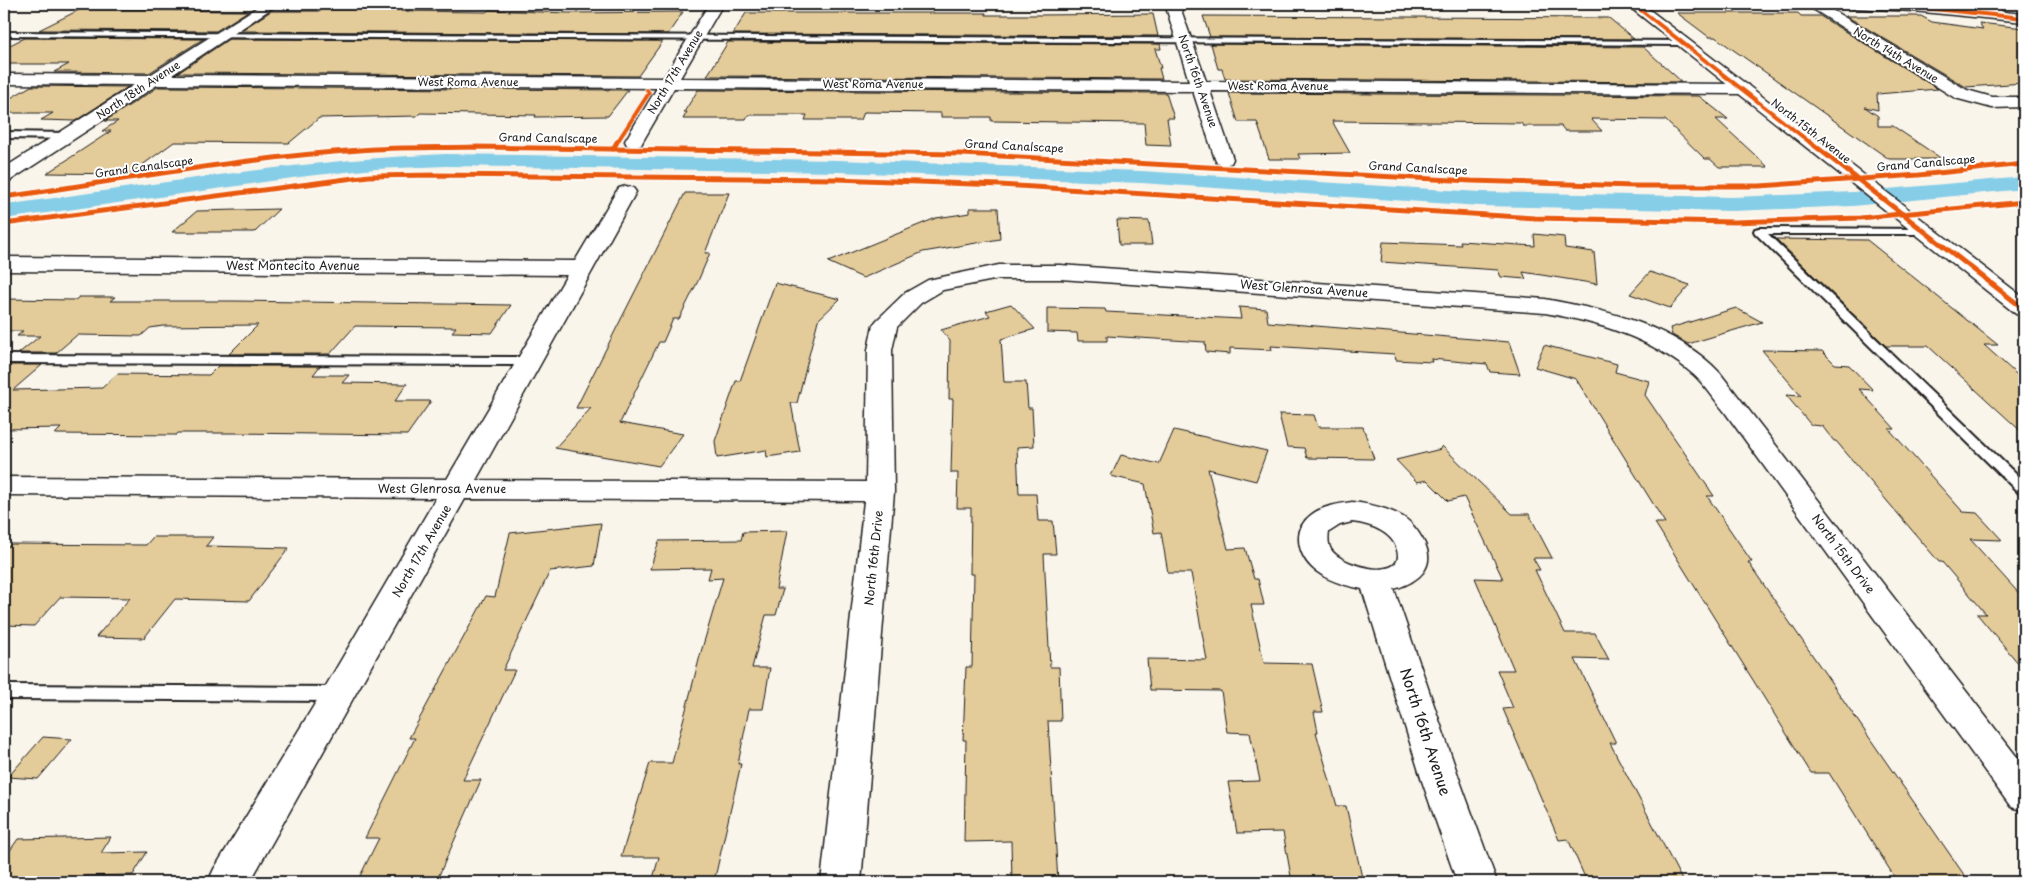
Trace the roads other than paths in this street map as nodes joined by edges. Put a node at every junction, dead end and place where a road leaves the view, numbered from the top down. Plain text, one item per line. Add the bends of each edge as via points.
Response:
1 (271, 4) edge
2 (716, 4) edge
3 (1172, 4) edge
4 (1633, 4) edge
5 (1812, 4) edge
6 (1854, 4) edge
7 (1993, 10) edge
8 (2024, 18) edge
9 (4, 34) edge
10 (223, 35) junction
11 (695, 38) junction
12 (1184, 41) junction
13 (1685, 44) junction
14 (4, 79) edge
15 (154, 80) junction
16 (668, 83) junction
17 (1200, 86) junction
18 (1742, 89) junction
19 (2024, 102) edge
20 (4, 135) edge
21 (68, 136) junction
22 (634, 141) dead end
23 (1224, 159) dead end
24 (4, 176) edge
25 (626, 192) dead end
26 (1924, 232) junction
27 (4, 264) edge
28 (582, 268) junction
29 (961, 278) joint
30 (2024, 310) edge
31 (1643, 333) joint
32 (4, 359) edge
33 (530, 361) junction
34 (4, 486) edge
35 (458, 489) junction
36 (2024, 490) edge
37 (880, 492) junction
38 (1375, 580) dead end
39 (4, 692) edge
40 (339, 694) junction
41 (2020, 785) edge
42 (228, 882) edge
43 (840, 882) edge
44 (1477, 882) edge

1 - 10 street, North 18th Avenue
2 - 11 street, North 17th Avenue
3 - 12 street, North 16th Avenue
4 - 13 street, North 15th Avenue
5 - 19 street, North 14th Avenue via 1981,105
6 - 7 street
7 - 8 street
9 - 10 lane
10 - 11 lane
10 - 15 street, North 18th Avenue
11 - 12 lane
11 - 16 street, North 17th Avenue
12 - 13 lane
12 - 17 street, North 16th Avenue
13 - 18 street, North 15th Avenue
14 - 15 street, West Roma Avenue
15 - 16 street, West Roma Avenue
15 - 21 street, North 18th Avenue
16 - 17 street, West Roma Avenue
16 - 22 street, North 17th Avenue
17 - 18 street, West Roma Avenue
17 - 23 street, North 16th Avenue
18 - 26 street, North 15th Avenue
20 - 21 lane
21 - 24 street, North 18th Avenue
25 - 28 street, North 17th Avenue
26 - 30 street, North 15th Avenue
26 - 36 lane via 1759,232
27 - 28 street, West Montecito Avenue
28 - 33 street, North 17th Avenue
29 - 31 street, West Glenrosa Avenue via 999,272 1060,272 1545,306 1582,312
29 - 37 street, North 16th Drive via 936,285 913,298 885,324 880,350
31 - 41 street, North 15th Drive via 1681,352 1704,370
32 - 33 lane
33 - 35 street, North 17th Avenue
34 - 35 street, West Glenrosa Avenue
35 - 37 street, West Glenrosa Avenue
35 - 40 street, North 17th Avenue
37 - 43 street, North 16th Drive
38 - 44 street, North 16th Avenue
39 - 40 lane
40 - 42 street, North 17th Avenue

